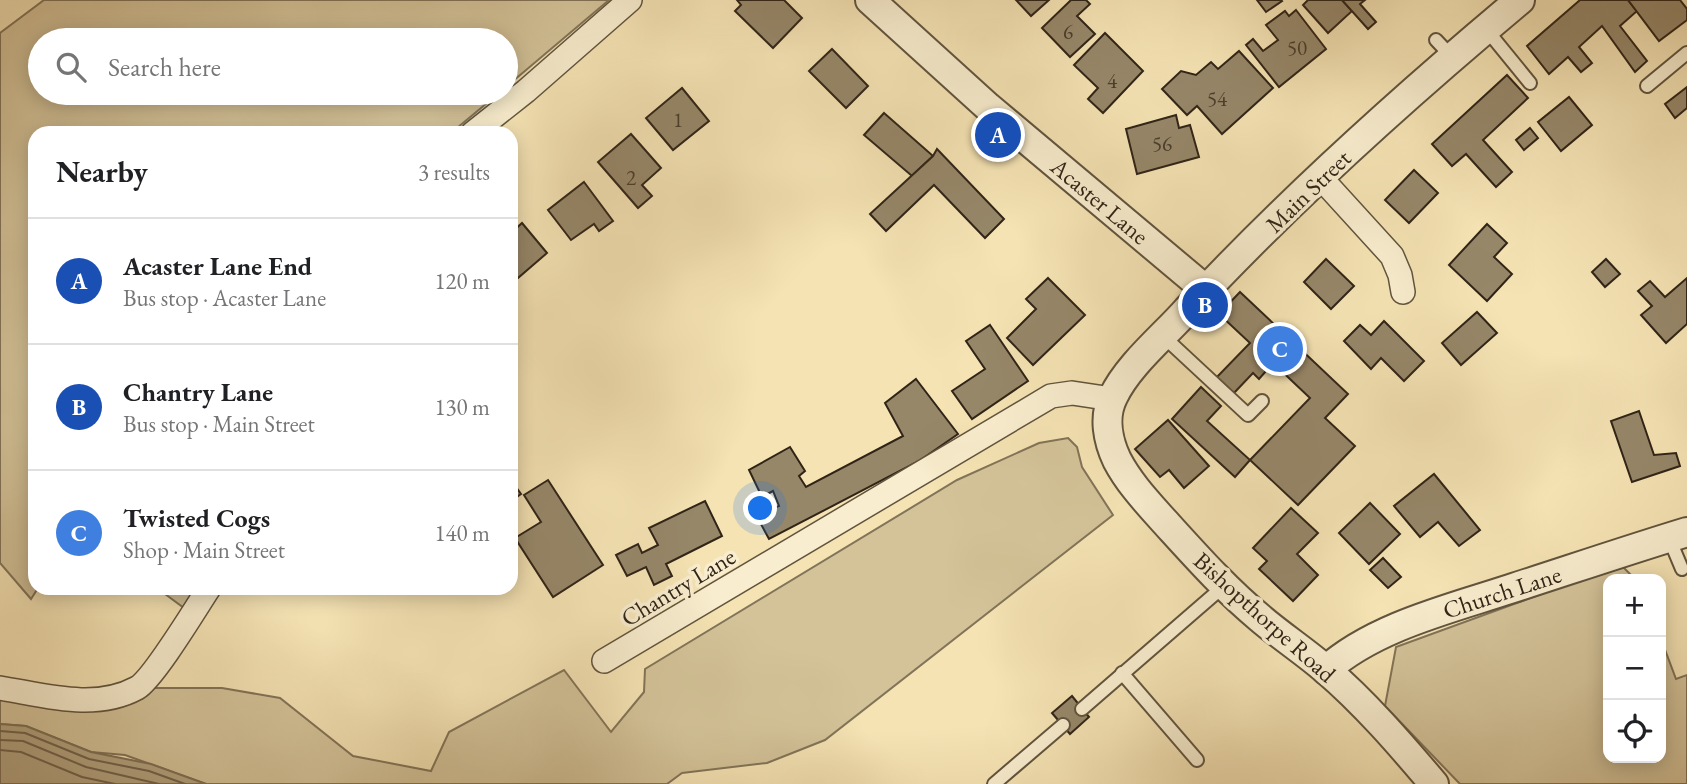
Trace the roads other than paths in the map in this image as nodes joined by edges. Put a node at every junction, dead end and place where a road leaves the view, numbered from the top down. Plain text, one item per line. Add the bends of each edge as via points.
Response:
1 (630, 0) edge
2 (870, 0) edge
3 (1520, 0) edge
4 (1486, 29) junction
5 (1687, 53) edge
6 (1530, 82) dead end
7 (1647, 86) dead end
8 (518, 97) edge
9 (508, 105) edge
10 (482, 126) edge
11 (1320, 177) junction
12 (1206, 290) junction
13 (1403, 292) dead end
14 (1163, 336) junction
15 (1112, 399) junction
16 (1262, 401) dead end
17 (1678, 535) edge
18 (1682, 569) dead end
19 (1224, 586) junction
20 (204, 595) edge
21 (604, 661) dead end
22 (1326, 670) junction
23 (1122, 673) junction
24 (0, 688) edge
25 (1082, 709) dead end
26 (1063, 725) dead end
27 (1198, 760) dead end
28 (994, 784) edge
29 (1434, 784) edge

1 - 8 street
2 - 12 street, Acaster Lane via 988,107
3 - 4 street, Main Street
4 - 6 lane
4 - 11 street, Main Street via 1444,49
5 - 7 lane
9 - 10 street
11 - 12 street, Main Street
11 - 13 street via 1392,256
12 - 14 street, Main Street
14 - 15 street, Main Street via 1126,376
14 - 16 lane via 1248,415
15 - 19 street, Bishopthorpe Road via 1109,439 1118,460 1145,499
15 - 21 street, Chantry Lane via 1072,393 1051,396
17 - 18 lane
17 - 22 street, Church Lane via 1377,636
19 - 22 street, Bishopthorpe Road
19 - 23 lane
20 - 24 street via 139,687 110,698 76,701
22 - 29 street, Bishopthorpe Road
23 - 25 lane
23 - 27 lane
26 - 28 lane

